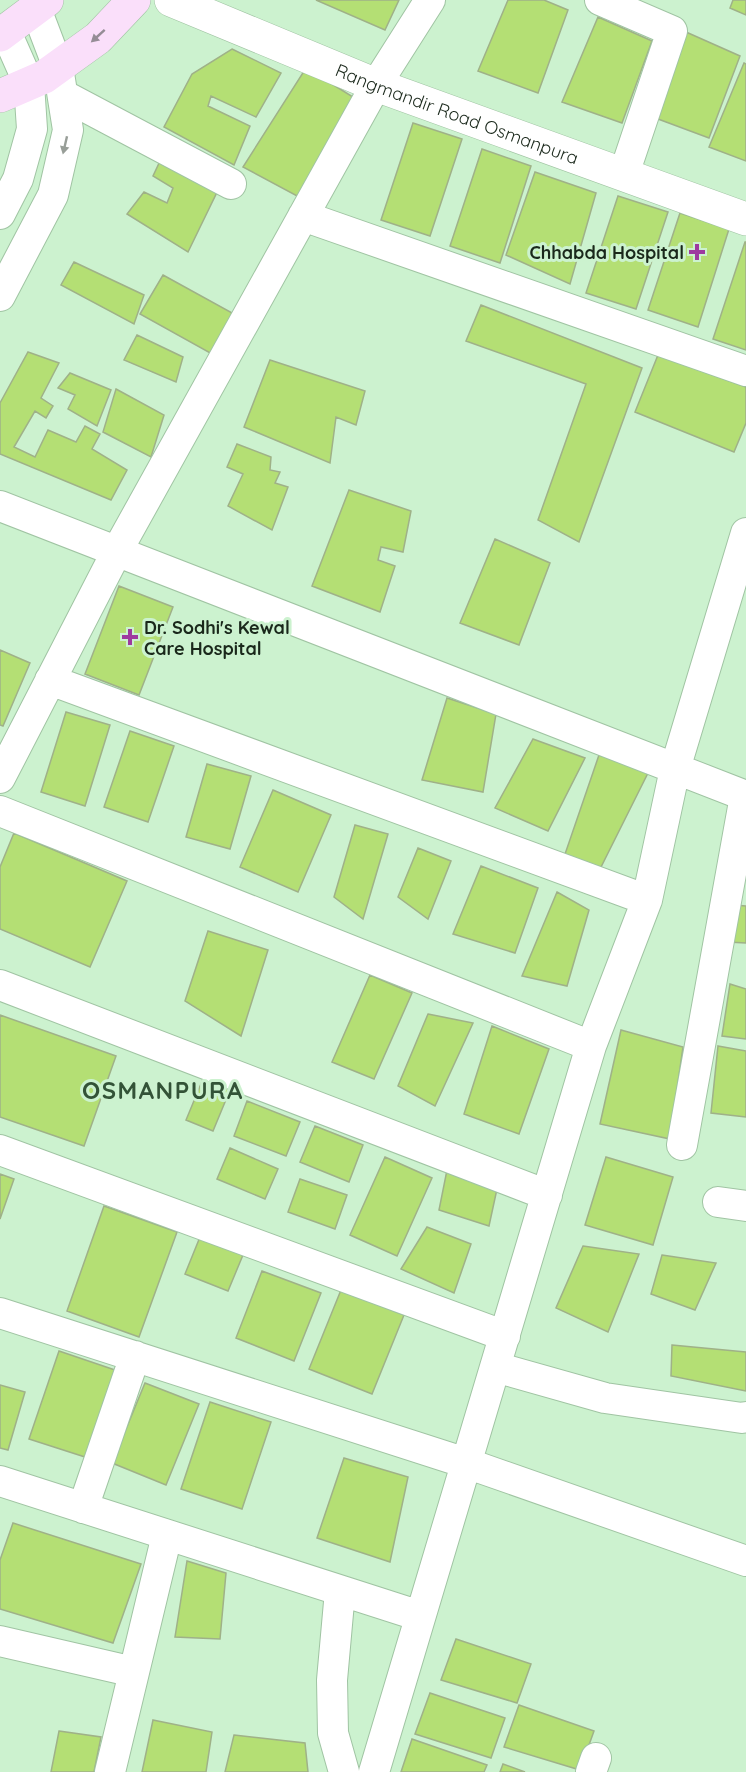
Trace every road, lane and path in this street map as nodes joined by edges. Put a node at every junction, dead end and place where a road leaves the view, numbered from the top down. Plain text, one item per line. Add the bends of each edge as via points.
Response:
1 (134, 0) edge
2 (171, 0) edge
3 (430, 0) edge
4 (600, 0) edge
5 (42, 4) edge
6 (3, 34) edge
7 (60, 81) junction
8 (376, 85) junction
9 (14, 90) edge
10 (624, 174) junction
11 (231, 184) dead end
12 (0, 214) edge
13 (303, 216) junction
14 (746, 219) edge
15 (0, 296) edge
16 (746, 371) edge
17 (0, 506) edge
18 (746, 533) edge
19 (117, 551) junction
20 (740, 575) edge
21 (50, 680) junction
22 (675, 769) junction
23 (0, 778) edge
24 (745, 796) edge
25 (0, 811) edge
26 (647, 900) junction
27 (0, 985) edge
28 (591, 1046) junction
29 (682, 1146) dead end
30 (0, 1150) edge
31 (547, 1196) junction
32 (0, 1312) edge
33 (505, 1336) junction
34 (135, 1356) junction
35 (495, 1367) junction
36 (746, 1417) edge
37 (466, 1463) junction
38 (0, 1481) edge
39 (83, 1508) junction
40 (167, 1535) junction
41 (746, 1561) edge
42 (340, 1591) junction
43 (420, 1616) junction
44 (0, 1641) edge
45 (134, 1671) junction
46 (110, 1772) edge
47 (344, 1772) edge
48 (374, 1772) edge

1 -> 7 main road
2 - 8 street, Rangmandir Road Osmanpura
3 - 8 street
4 - 10 street via 672,31
5 - 6 main road
5 - 7 street
6 - 9 street
7 - 9 main road via 44,77
7 - 11 street
7 -> 15 street via 68,130 54,195
8 - 10 street, Rangmandir Road Osmanpura
8 - 13 street
9 - 12 street via 32,129 18,179
10 - 14 street, Rangmandir Road Osmanpura
13 - 16 street
13 - 19 street
17 - 19 street
18 - 20 street
19 - 21 street
19 - 22 street
20 - 22 street
21 - 23 street
21 - 26 street
22 - 24 street
22 - 26 street
24 - 29 street
25 - 28 street
26 - 28 street
27 - 31 street
28 - 31 street
30 - 33 street
31 - 33 street
32 - 34 street
33 - 35 street
34 - 37 street
34 - 39 street
35 - 36 street via 605,1398
35 - 37 street
37 - 41 street
37 - 43 street
38 - 39 street
39 - 40 street
40 - 42 street
40 - 45 street
42 - 43 street
42 - 47 street via 332,1712 333,1733
43 - 48 street
44 - 45 street
45 - 46 street

